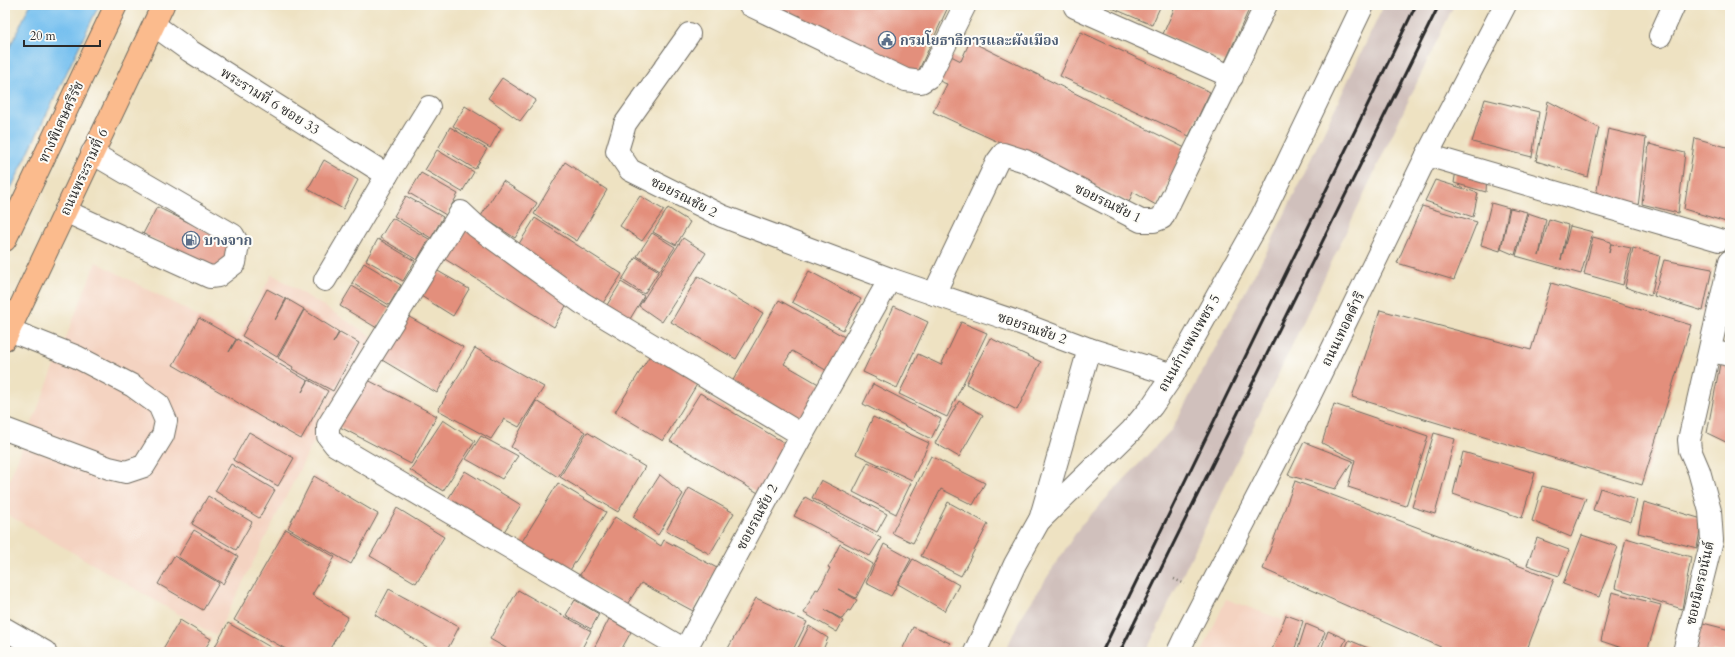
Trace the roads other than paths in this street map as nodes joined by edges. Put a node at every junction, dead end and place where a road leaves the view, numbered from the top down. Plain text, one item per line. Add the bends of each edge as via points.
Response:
1 (116, 5) edge
2 (163, 5) edge
3 (750, 5) edge
4 (965, 5) edge
5 (1266, 5) edge
6 (1363, 5) edge
7 (1506, 5) edge
8 (1674, 5) edge
9 (1074, 7) dead end
10 (154, 25) junction
11 (689, 34) dead end
12 (1660, 36) dead end
13 (1232, 77) junction
14 (429, 107) dead end
15 (92, 153) junction
16 (1427, 155) junction
17 (387, 175) junction
18 (66, 211) junction
19 (5, 240) edge
20 (1719, 240) dead end
21 (1730, 261) edge
22 (890, 279) junction
23 (325, 280) dead end
24 (934, 294) junction
25 (7, 334) edge
26 (1089, 348) junction
27 (1720, 353) edge
28 (1173, 375) junction
29 (5, 429) edge
30 (802, 435) junction
31 (1039, 521) junction
32 (5, 629) edge
33 (685, 651) edge
34 (45, 652) edge
35 (975, 652) edge
36 (1178, 652) edge
37 (1684, 652) edge

1 - 19 main road, ทางพิเศษศรีรัช
2 - 10 main road, ถนนพระรามที่ 6
3 - 4 street via 906,80 921,82 929,76
5 - 13 street, ซอยรณชัย 1
6 - 28 street, ถนนกำแพงเพชร 5 via 1262,216
7 - 16 street, ถนนเทอดดำริ
8 - 12 street
9 - 13 street
10 - 15 main road, ถนนพระรามที่ 6
10 - 17 street, พระรามที่ 6 ซอย 33 via 190,51
11 - 22 street, ซอยรณชัย 2 via 625,124 617,150 630,170 722,216
13 - 24 street, ซอยรณชัย 1 via 1162,218 1141,221 1025,161 1003,154
14 - 17 street
15 - 18 main road, ถนนพระรามที่ 6
15 - 18 street via 233,236 238,244 235,263 218,276 210,277
16 - 20 street
16 - 36 street, ถนนเทอดดำริ via 1316,384
17 - 23 street
18 - 25 main road, ถนนพระรามที่ 6
21 - 27 street, ซอยมิตรอนันต์
22 - 24 street, ซอยรณชัย 2
22 - 30 street, ซอยรณชัย 2
24 - 26 street, ซอยรณชัย 2
25 - 29 street via 77,357 133,386 159,405 166,421 163,435 144,466 126,472
26 - 28 street, ซอยรณชัย 2
26 - 31 street
27 - 37 street, ซอยมิตรอนันต์ via 1689,440 1710,511 1712,540
28 - 31 street, ถนนกำแพงเพชร 5 via 1132,430
30 - 33 street, ซอยรณชัย 2
30 - 33 street via 582,303 476,226 461,212 328,426 328,436 335,445
31 - 35 street, ถนนกำแพงเพชร 5 via 1015,564
32 - 34 street

